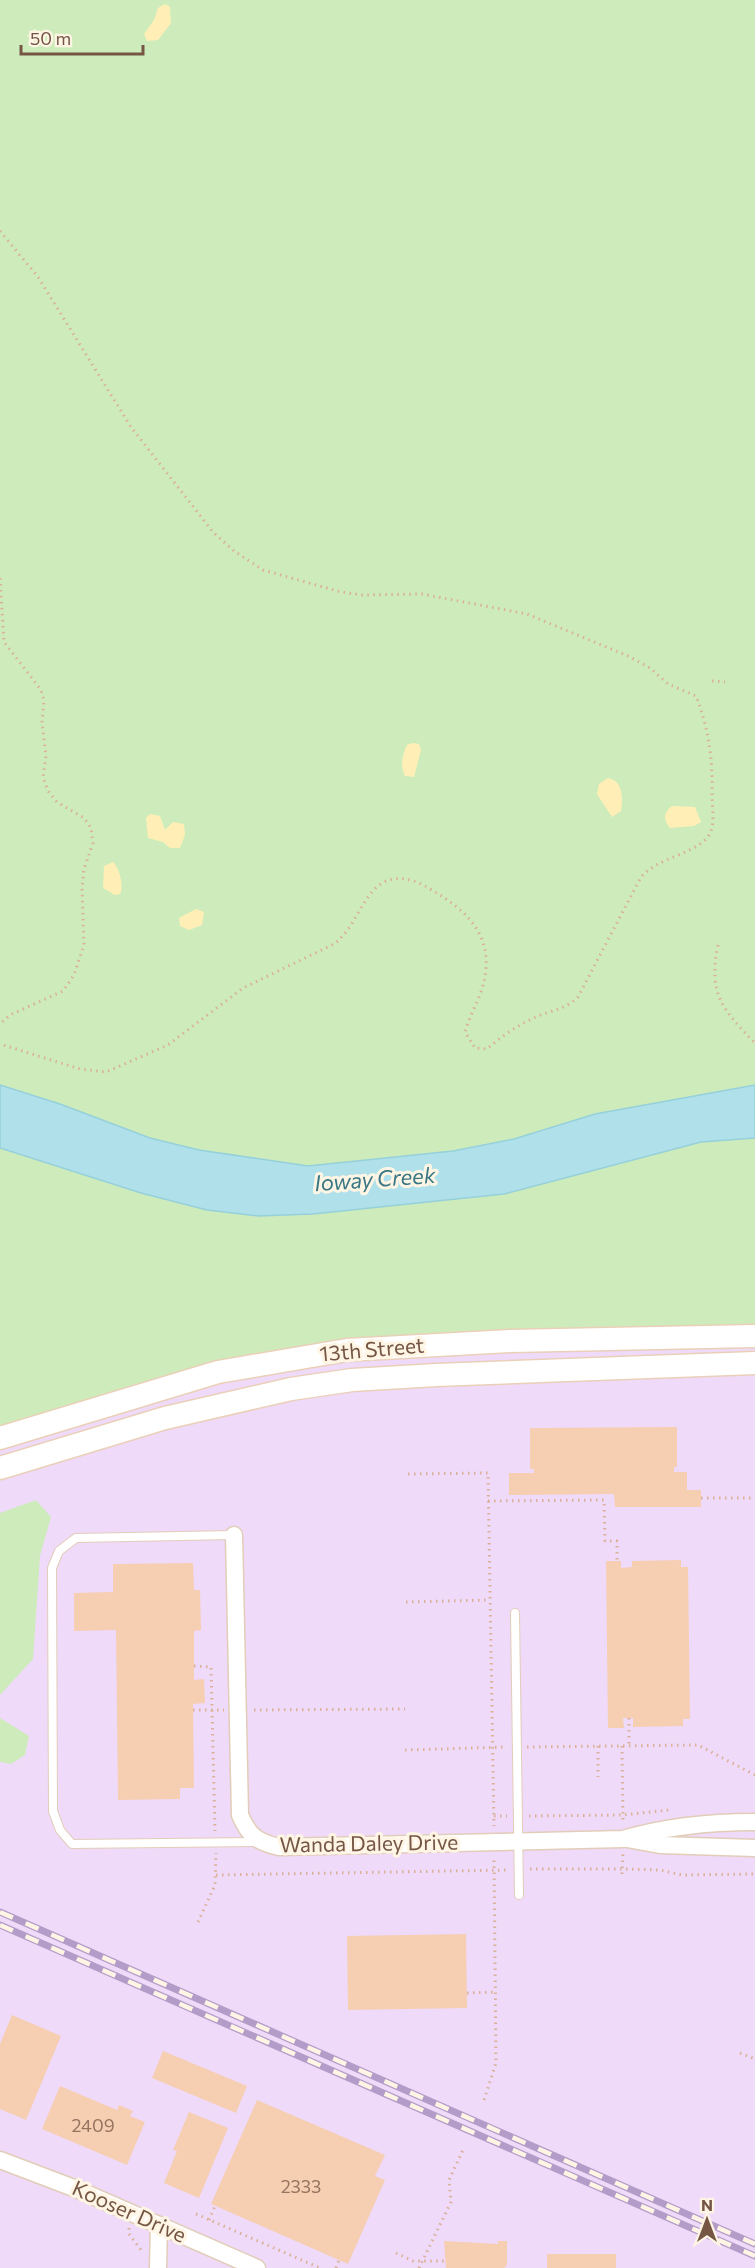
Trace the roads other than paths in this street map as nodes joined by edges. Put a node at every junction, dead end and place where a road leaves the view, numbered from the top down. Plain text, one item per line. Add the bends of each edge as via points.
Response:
1 (755, 1336) edge
2 (755, 1363) edge
3 (0, 1438) edge
4 (0, 1468) edge
5 (234, 1535) joint
6 (515, 1612) dead end
7 (755, 1822) edge
8 (623, 1839) junction
9 (259, 1842) junction
10 (519, 1842) junction
11 (755, 1848) edge
12 (519, 1895) dead end
13 (0, 2160) edge
14 (159, 2225) junction
15 (158, 2268) edge
16 (257, 2268) edge

1 - 3 main road, 13th Street via 347,1350 218,1372
2 - 4 main road, 13th Street via 352,1380 291,1389 165,1418
5 - 9 street, Wanda Daley Drive via 240,1815 247,1832
5 - 9 lane via 76,1538 59,1551 52,1568 53,1811 60,1830 72,1844
6 - 10 lane
7 - 8 street, Wanda Daley Drive via 659,1828
8 - 10 street, Wanda Daley Drive
8 - 11 street via 660,1845
9 - 10 street, Wanda Daley Drive via 279,1847
10 - 12 lane
13 - 14 street, Kooser Drive
14 - 15 street
14 - 16 street, Kooser Drive

